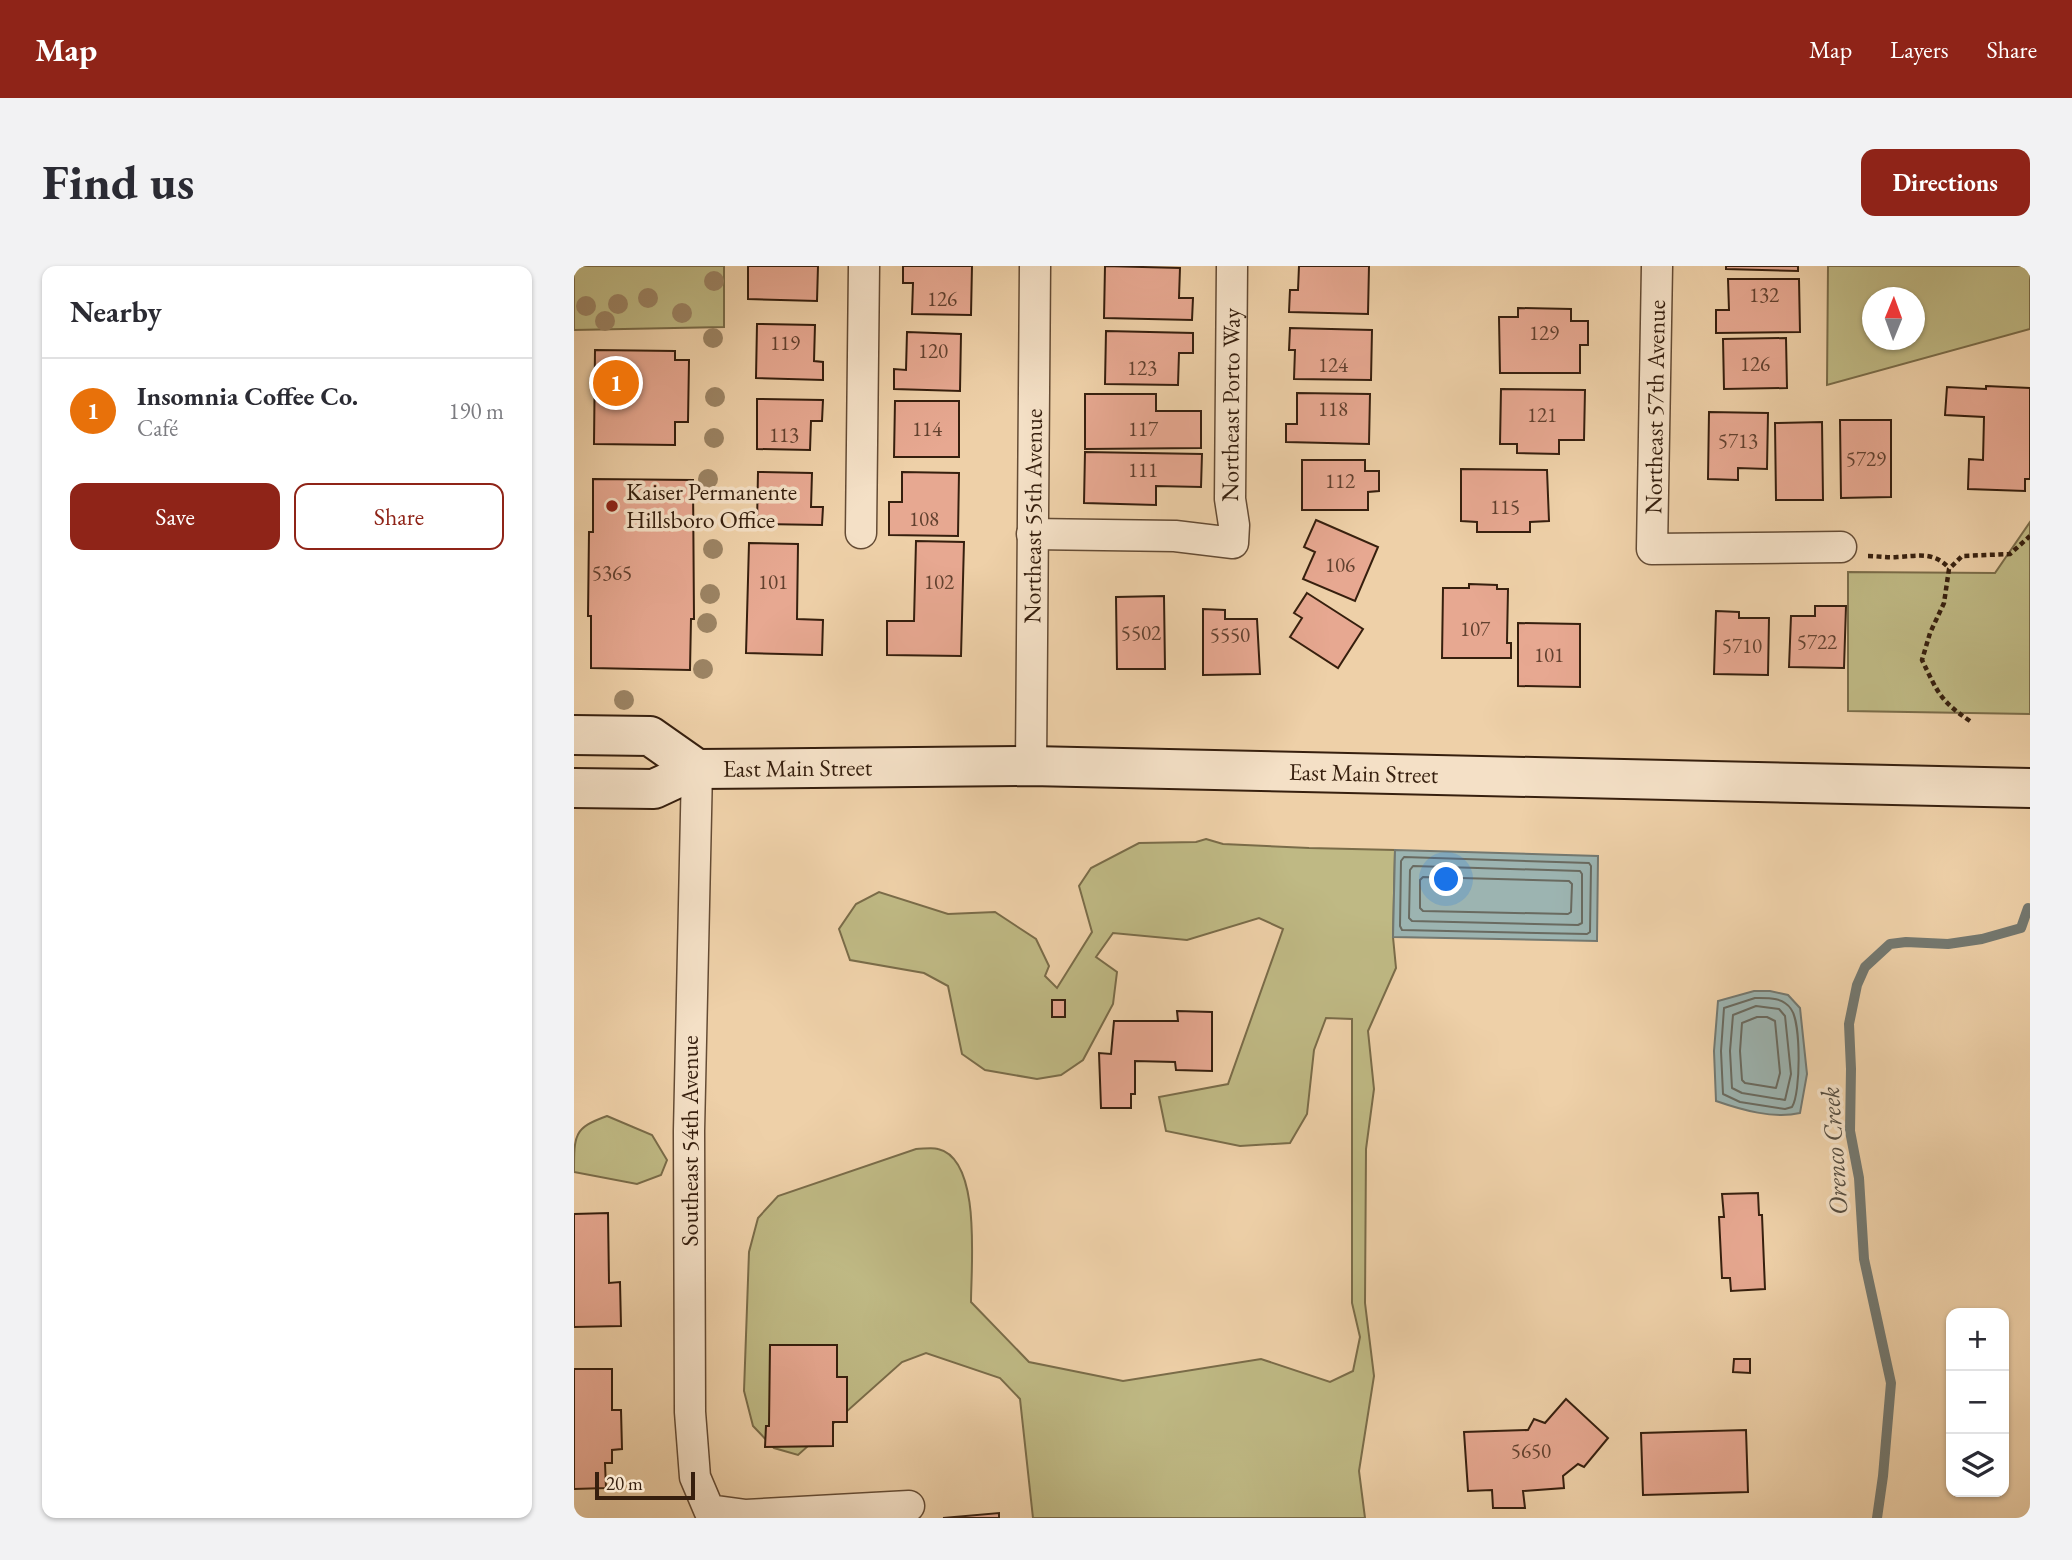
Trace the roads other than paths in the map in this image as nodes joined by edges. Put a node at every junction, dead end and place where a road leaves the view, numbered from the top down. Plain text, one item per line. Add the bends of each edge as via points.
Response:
1 (864, 266) edge
2 (1035, 266) edge
3 (1232, 266) edge
4 (1657, 266) edge
5 (861, 533) dead end
6 (1032, 534) junction
7 (1842, 547) road end
8 (574, 735) edge
9 (1031, 766) junction
10 (696, 769) junction
11 (574, 788) edge
12 (2030, 788) edge
13 (909, 1506) dead end

1 - 5 street
2 - 6 street, Northeast 55th Avenue
3 - 6 street, Northeast Porto Way via 1233,543 1175,536
4 - 7 street, Northeast 57th Avenue via 1652,549
6 - 9 street, Northeast 55th Avenue
8 - 10 main road, East Main Street via 650,736
9 - 10 main road, East Main Street
9 - 12 main road, East Main Street
10 - 11 main road, East Main Street via 654,789
10 - 13 street, Southeast 54th Avenue via 689,1131 690,1412 695,1476 709,1510 747,1515

